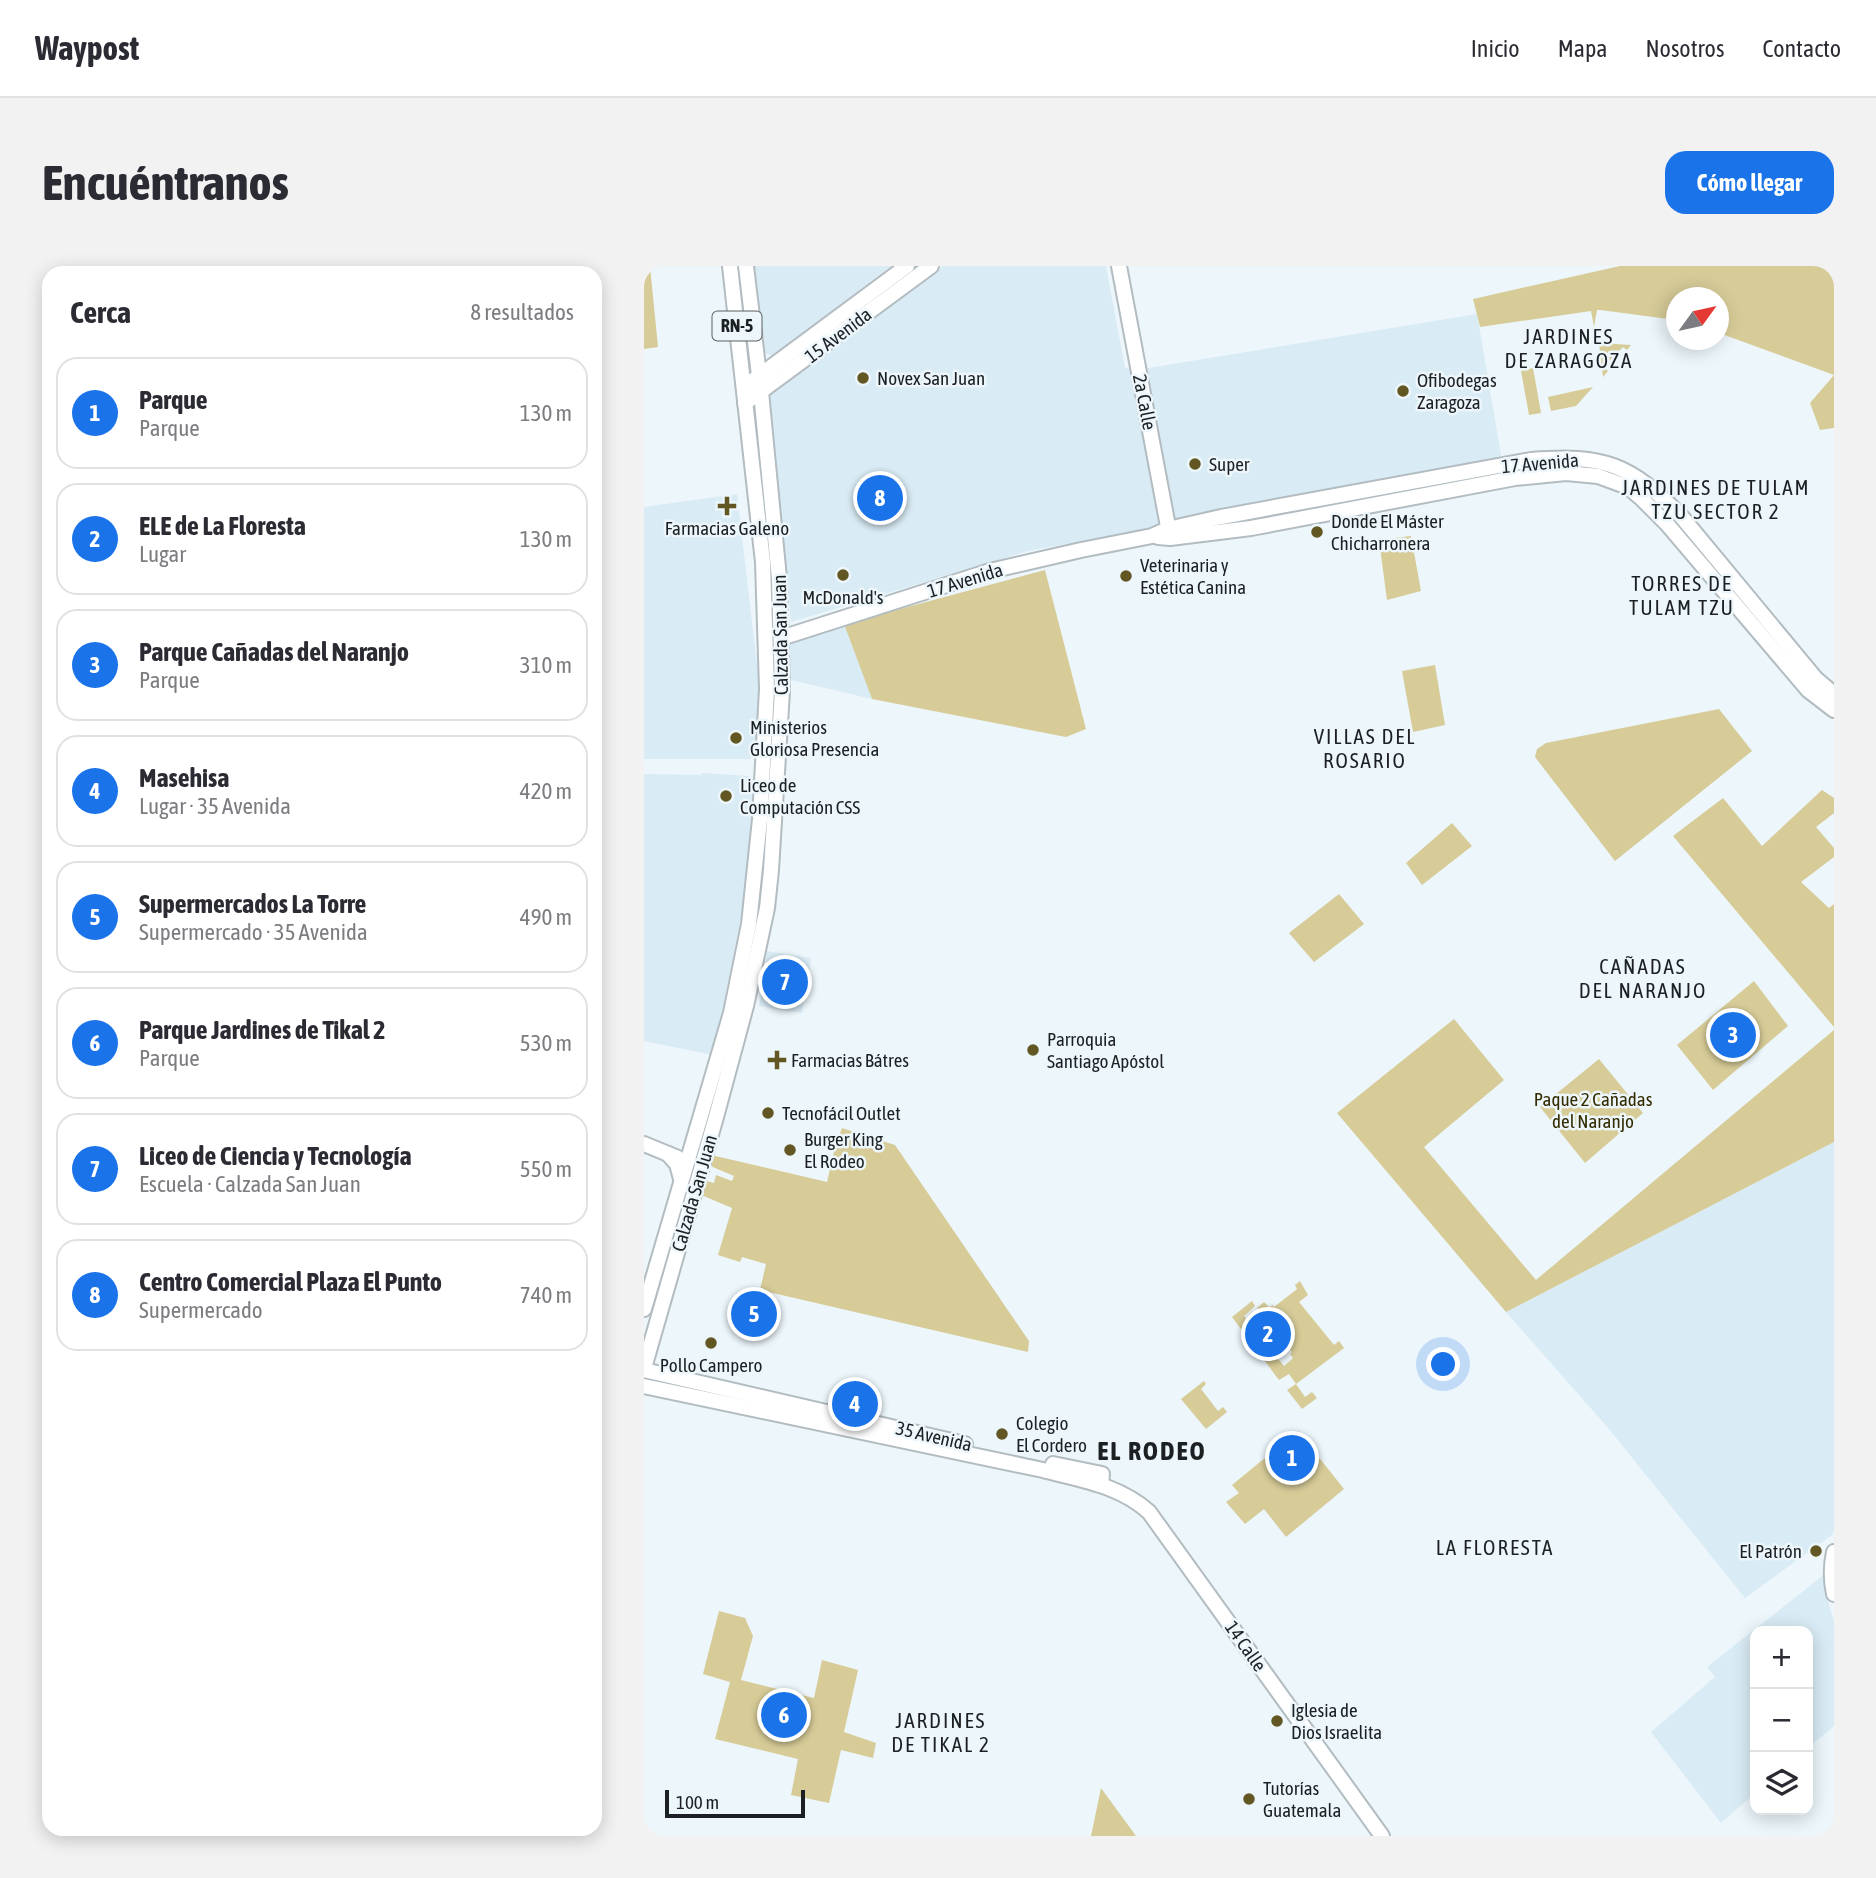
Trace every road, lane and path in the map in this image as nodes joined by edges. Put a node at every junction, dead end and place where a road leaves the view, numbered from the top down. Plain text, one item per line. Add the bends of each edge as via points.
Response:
1 (730, 266) edge
2 (746, 266) edge
3 (907, 266) edge
4 (931, 266) edge
5 (1119, 266) edge
6 (760, 384) junction
7 (744, 387) junction
8 (745, 403) junction
9 (1169, 534) junction
10 (781, 638) junction
11 (1834, 694) edge
12 (1834, 710) edge
13 (644, 1144) edge
14 (668, 1154) junction
15 (686, 1162) junction
16 (702, 1168) junction
17 (681, 1182) junction
18 (644, 1310) edge
19 (644, 1369) edge
20 (644, 1386) edge
21 (1102, 1479) junction
22 (1834, 1552) edge
23 (1834, 1594) edge
24 (1382, 1836) edge

1 - 7 main road, Calzada San Juan / RN-5
2 - 6 main road, Calzada San Juan / RN-5
3 - 6 main road, 15 Avenida
4 - 6 main road, 15 Avenida
5 - 9 main road, 2a Calle
6 - 7 main road, 15 Avenida
6 - 8 main road, 15 Avenida
6 - 10 main road, Calzada San Juan / RN-5
7 - 8 main road, Calzada San Juan / RN-5
8 - 15 main road, Calzada San Juan / RN-5 via 765,597 767,690 760,819 749,924 731,1013
9 - 10 main road, 17 Avenida via 990,570
9 - 11 main road, 17 Avenida via 1221,517 1531,460 1599,461 1629,472 1658,493 1816,680
9 - 12 main road, 17 Avenida via 1251,528 1515,478 1566,473 1598,476 1640,496 1808,690
10 - 16 main road, Calzada San Juan / RN-5 via 778,763 766,908 746,1006
13 - 14 main road
14 - 15 main road
14 - 17 main road via 677,1164
15 - 16 main road
15 - 17 main road, Calzada San Juan / RN-5
16 - 19 main road, Calzada San Juan / RN-5
17 - 18 main road, Calzada San Juan / RN-5
19 - 21 main road, 35 Avenida
20 - 21 main road, 35 Avenida via 1030,1468
21 - 24 main road, 14 Calle via 1149,1512
22 - 23 main road

